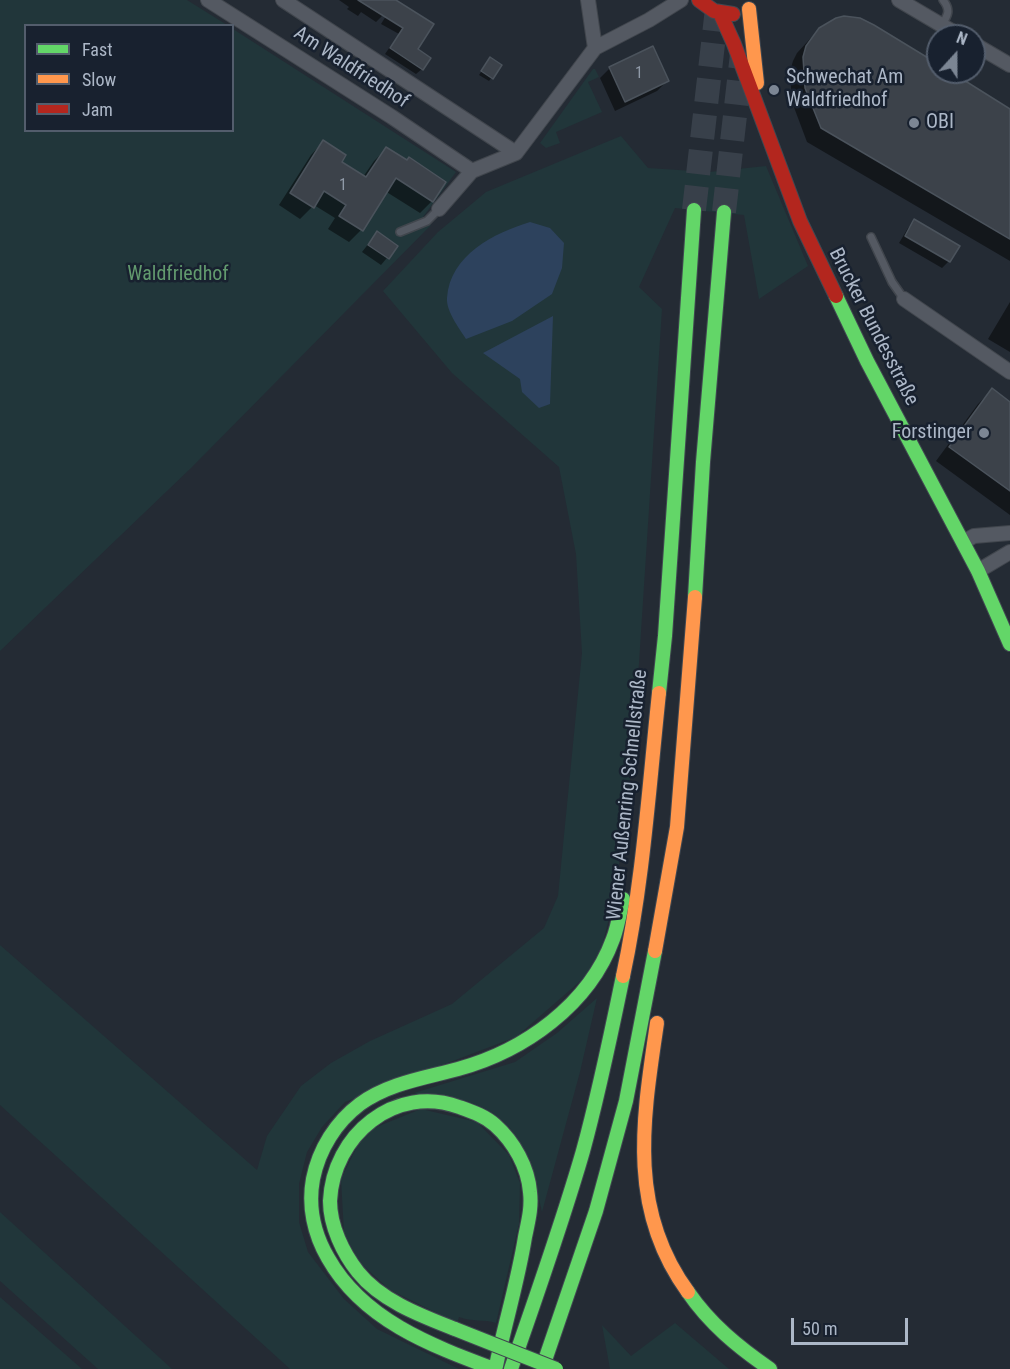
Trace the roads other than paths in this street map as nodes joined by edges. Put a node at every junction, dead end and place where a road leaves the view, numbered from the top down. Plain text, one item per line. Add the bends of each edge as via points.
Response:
1 (208, 0) edge
2 (283, 0) edge
3 (588, 0) edge
4 (681, 0) edge
5 (699, 0) edge
6 (899, 0) edge
7 (943, 0) edge
8 (754, 4) edge
9 (720, 13) junction
10 (940, 24) edge
11 (943, 24) edge
12 (595, 48) junction
13 (986, 51) edge
14 (1010, 65) edge
15 (762, 119) junction
16 (516, 153) junction
17 (472, 171) junction
18 (439, 209) joint
19 (694, 210) tunnel mouth
20 (724, 212) tunnel mouth
21 (400, 232) dead end
22 (871, 237) dead end
23 (904, 300) joint
24 (1010, 372) edge
25 (1010, 532) edge
26 (963, 542) junction
27 (1010, 552) edge
28 (978, 571) junction
29 (1010, 644) edge
30 (641, 862) junction
31 (650, 981) junction
32 (495, 1369) edge
33 (511, 1369) edge
34 (542, 1369) edge
35 (556, 1369) edge
36 (770, 1369) edge

1 - 17 street, Am Waldfriedhof
2 - 16 street, Am Waldfriedhof
3 - 12 street
4 - 12 street
5 - 9 main road
6 - 10 street
7 - 11 lane via 948,14
8 - 9 main road via 730,14
8 - 15 main road via 749,22
9 - 15 main road
12 - 16 street
13 - 14 street
15 - 26 main road, Brucker Bundesstraße via 830,288
16 - 17 street
17 - 18 street
18 - 21 lane via 427,221
19 - 30 main road, Wiener Außenring Schnellstraße via 665,636
20 - 31 main road via 677,826
22 - 23 lane
23 - 24 street
25 - 26 street via 974,536
26 - 28 main road, Brucker Bundesstraße
27 - 28 street
28 - 29 main road, Brucker Bundesstraße
30 - 32 main road via 625,891 602,960 586,985 554,1019 515,1047 490,1058 375,1094 339,1123 317,1162 312,1218 333,1271 358,1299 394,1325
30 - 33 main road, Wiener Außenring Schnellstraße via 630,943 598,1092 559,1230
31 - 34 main road via 626,1101 597,1210
31 - 36 main road via 658,1015 646,1102 643,1163 657,1235 677,1278 709,1321 746,1354
32 - 35 main road, bridge via 524,1248 530,1209 522,1160 489,1119 442,1100 406,1102 366,1123 340,1155 330,1202 347,1256 375,1288 404,1306 454,1329

